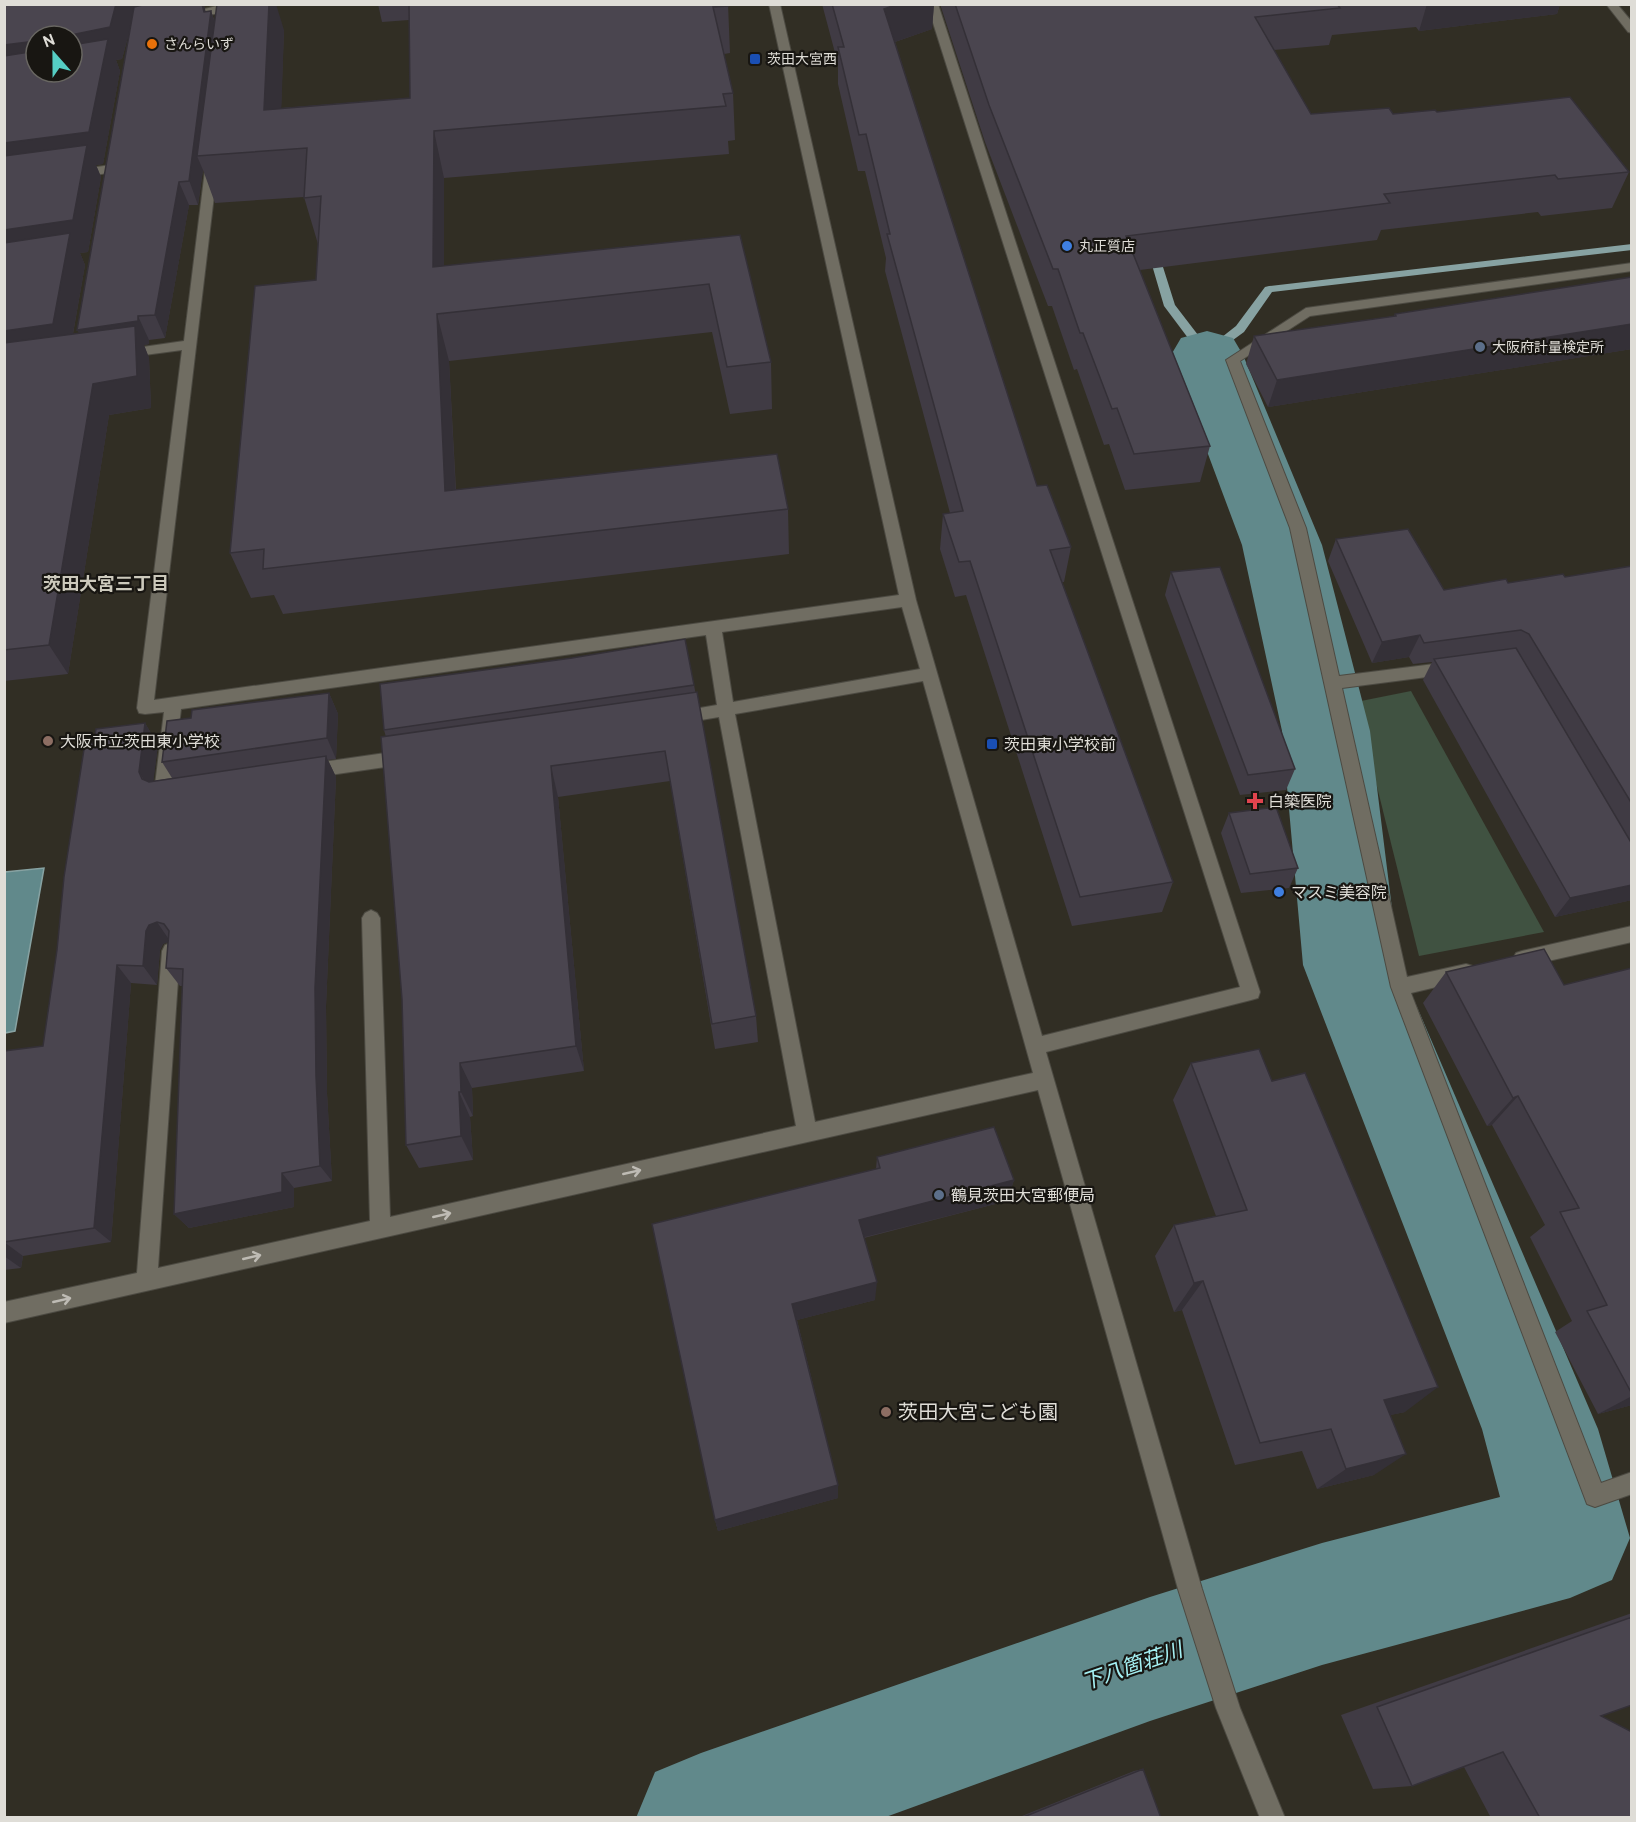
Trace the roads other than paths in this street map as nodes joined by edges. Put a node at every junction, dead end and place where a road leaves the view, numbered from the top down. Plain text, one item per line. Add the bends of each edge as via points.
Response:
1 (774, 4) edge
2 (932, 4) edge
3 (1611, 4) edge
4 (230, 6) edge
5 (172, 19) edge
6 (228, 25) edge
7 (1632, 30) edge
8 (213, 153) edge
9 (111, 169) edge
10 (66, 176) edge
11 (1632, 267) edge
12 (190, 345) junction
13 (111, 356) edge
14 (908, 600) junction
15 (713, 628) junction
16 (1462, 666) edge
17 (930, 674) junction
18 (1332, 683) junction
19 (173, 704) junction
20 (726, 710) junction
21 (656, 721) edge
22 (421, 755) edge
23 (292, 774) edge
24 (187, 789) edge
25 (371, 918) dead end
26 (1632, 934) edge
27 (171, 951) edge
28 (1504, 963) edge
29 (1481, 968) edge
30 (1400, 987) junction
31 (1036, 1046) junction
32 (1046, 1079) junction
33 (807, 1132) junction
34 (380, 1228) junction
35 (147, 1280) junction
36 (4, 1313) edge
37 (1632, 1483) edge
38 (1273, 1818) edge

1 - 14 street
2 - 31 street via 1251,992
3 - 7 street
4 - 5 street
4 - 6 street
8 - 12 street
9 - 10 street
11 - 18 street via 1306,312 1233,360 1298,528
12 - 13 street
12 - 19 street via 145,708
14 - 15 street
14 - 17 street
15 - 19 street
15 - 20 street
16 - 18 street
17 - 20 street
17 - 31 street
18 - 30 street
19 - 24 street via 163,793
20 - 21 street
20 - 33 street
22 - 23 street
25 - 34 street
26 - 28 street
27 - 35 street
29 - 30 street
30 - 37 street via 1595,1496
31 - 32 street
32 - 33 street
32 - 38 street via 1190,1589 1228,1708
34 -> 33 street
35 -> 34 street
36 -> 35 street

